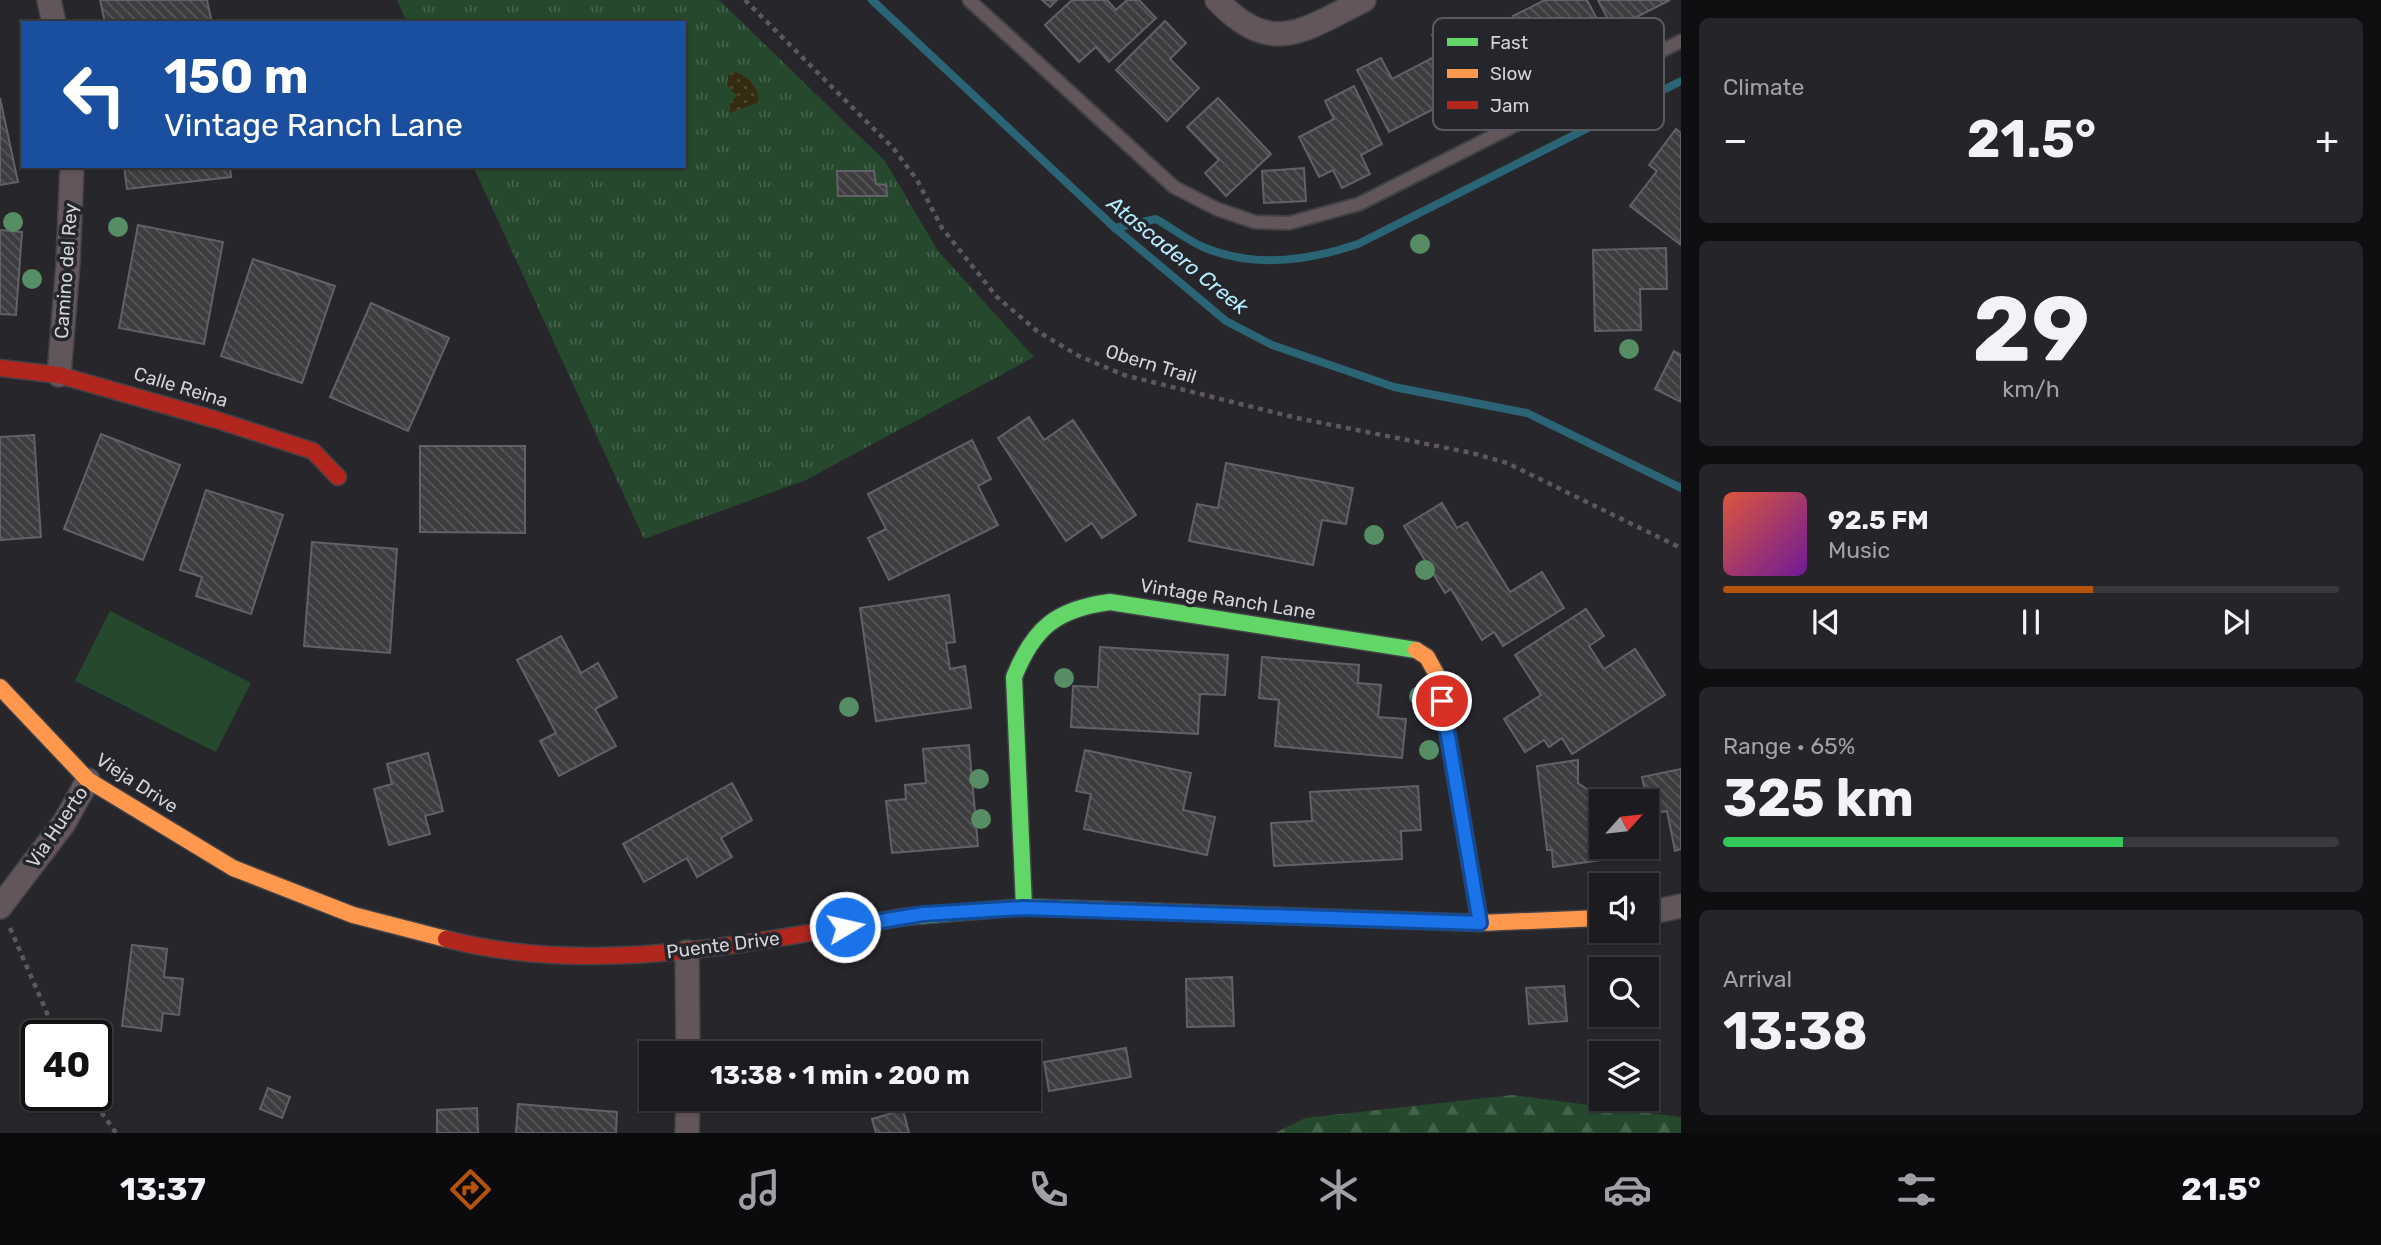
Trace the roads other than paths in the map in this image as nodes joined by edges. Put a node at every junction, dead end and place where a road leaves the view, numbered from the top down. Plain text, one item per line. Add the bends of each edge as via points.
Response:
1 (50, 0) edge
2 (969, 0) edge
3 (1217, 0) edge
4 (1364, 0) edge
5 (54, 21) edge
6 (1681, 41) edge
7 (1664, 50) edge
8 (1505, 130) edge
9 (72, 168) edge
10 (0, 368) edge
11 (59, 375) junction
12 (338, 477) dead end
13 (0, 687) edge
14 (88, 780) junction
15 (233, 868) joint
16 (1681, 906) edge
17 (1024, 908) junction
18 (1659, 911) edge
19 (3, 914) edge
20 (1589, 918) edge
21 (1480, 923) junction
22 (687, 953) junction
23 (688, 1041) edge
24 (688, 1111) edge
25 (687, 1133) edge

1 - 5 street
2 - 8 lane via 1174,187 1255,222 1289,223 1359,204
3 - 4 street via 1256,31 1290,35
6 - 7 lane
9 - 11 street, Camino del Rey
10 - 11 street, Calle Reina
11 - 12 street, Calle Reina via 313,451
13 - 14 street, Vieja Drive
14 - 15 street, Vieja Drive
14 - 19 street, Via Huerto
15 - 22 street, Puente Drive via 353,915 470,945 561,956
16 - 18 street
17 - 21 street, Puente Drive
17 - 21 street, Vintage Ranch Lane via 1014,677 1024,649 1051,619 1080,605 1110,602 1412,647 1427,657 1438,677
17 - 22 street, Puente Drive via 923,914
20 - 21 street, Puente Drive
22 - 23 street
24 - 25 street

